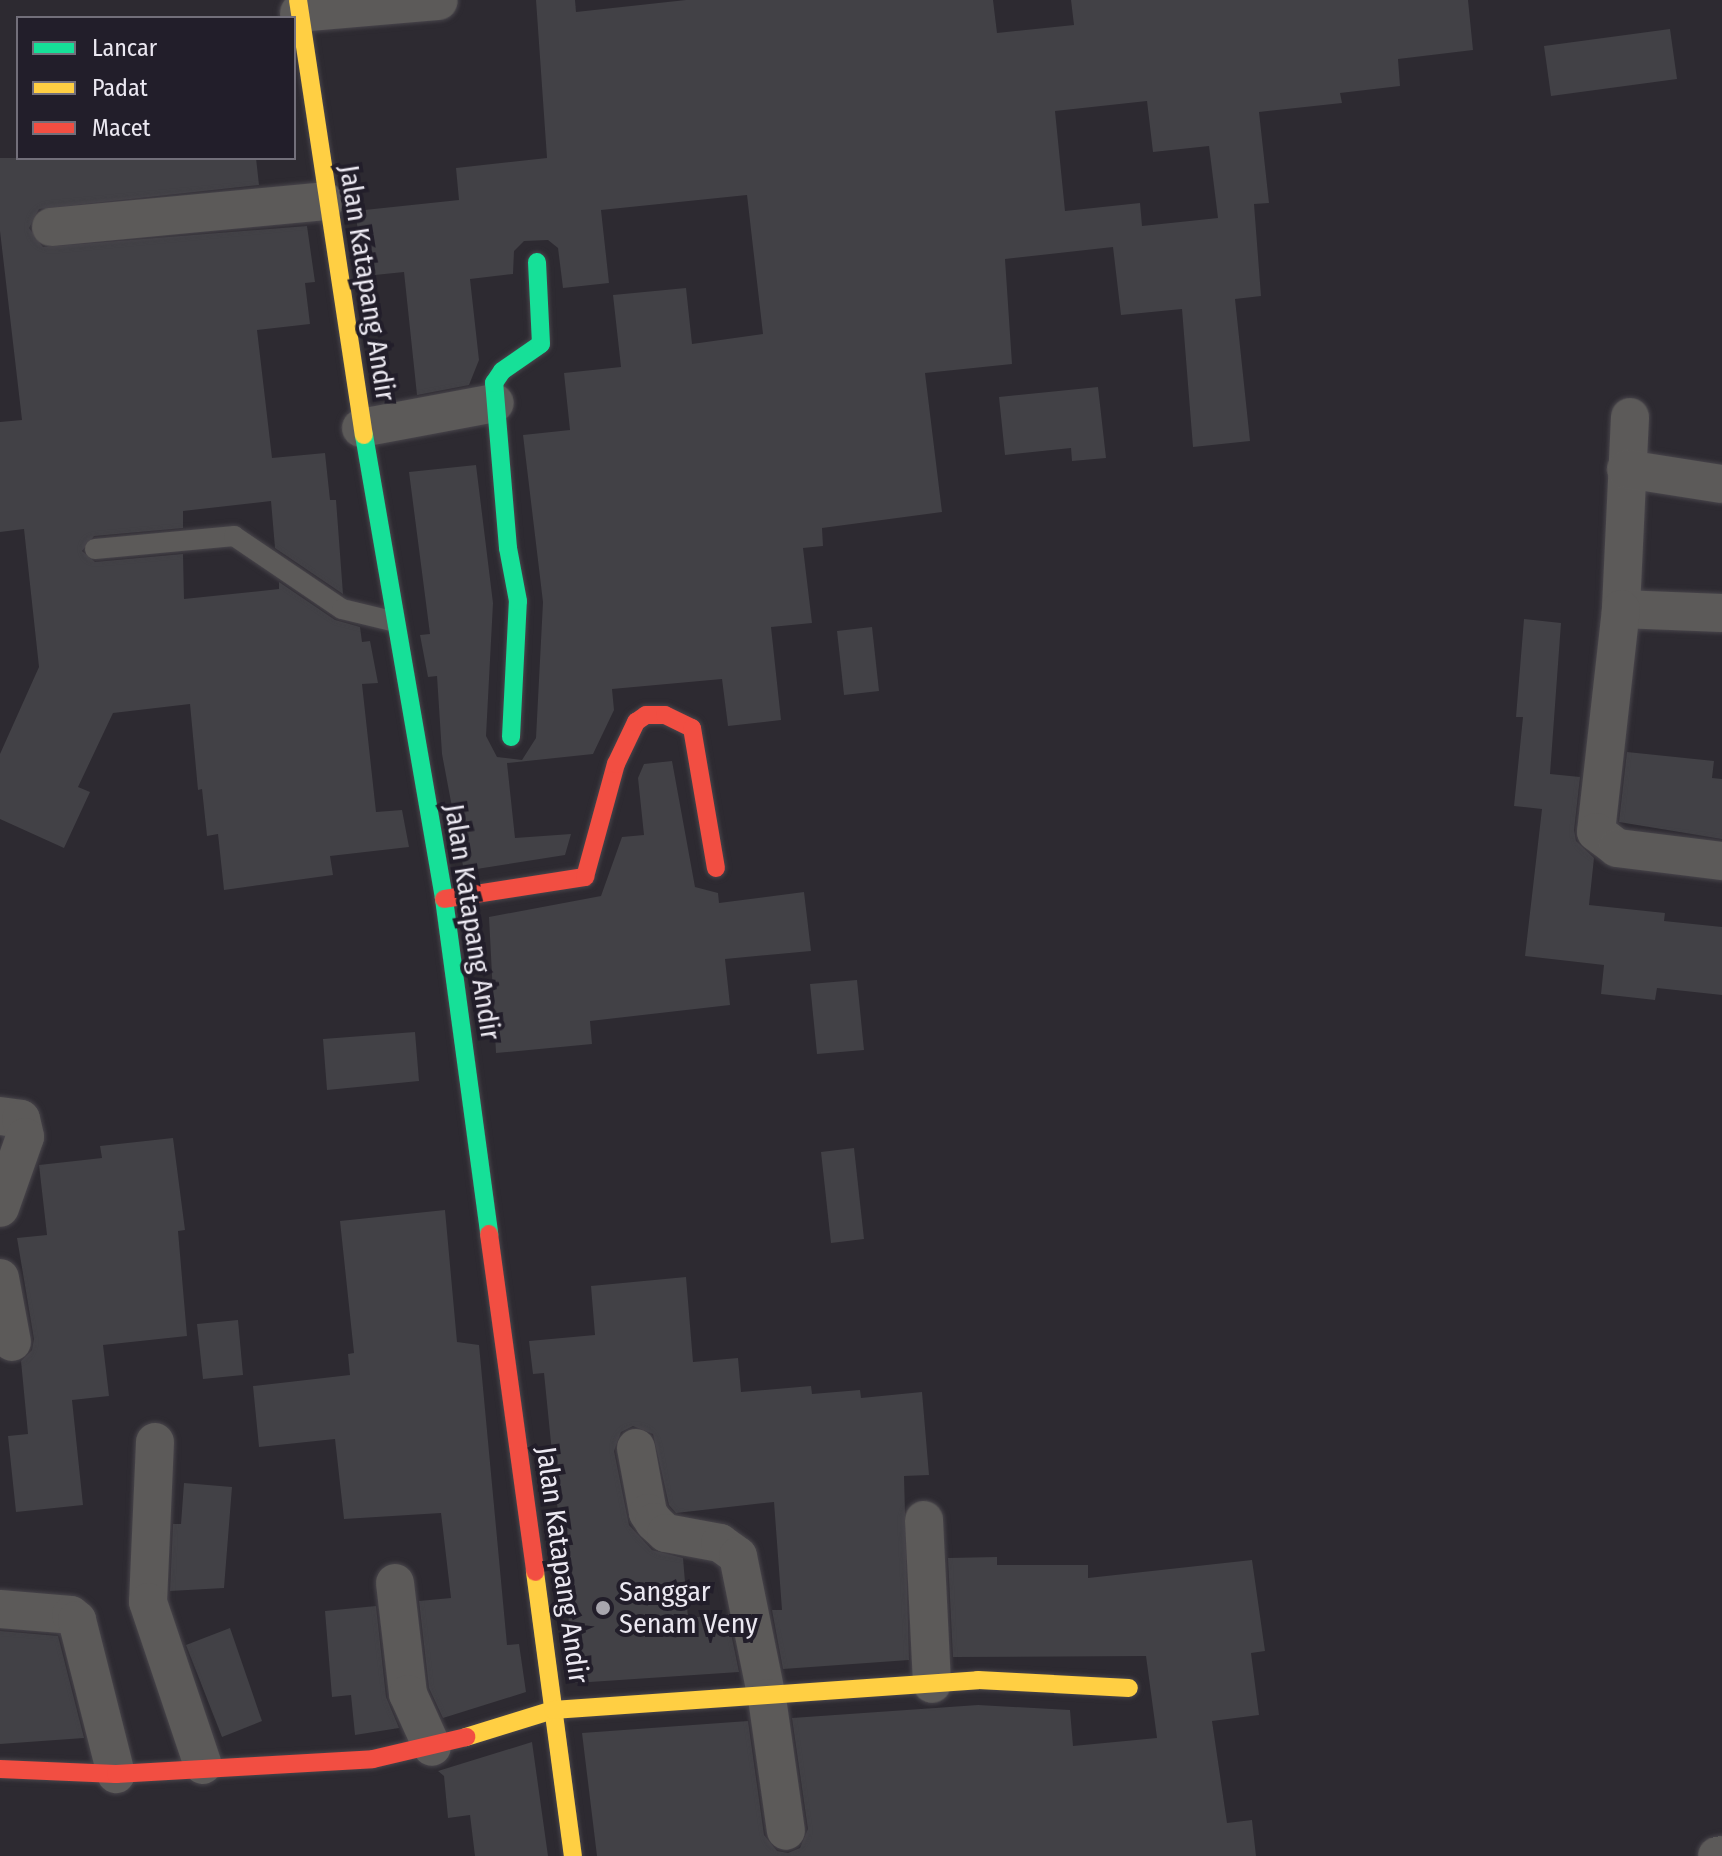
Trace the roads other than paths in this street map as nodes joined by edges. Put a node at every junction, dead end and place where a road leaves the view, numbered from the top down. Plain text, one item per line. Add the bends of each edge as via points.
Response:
1 (438, 1) edge
2 (298, 6) edge
3 (325, 201) junction
4 (51, 227) dead end
5 (537, 262) dead end
6 (495, 403) junction
7 (1630, 417) dead end
8 (361, 428) junction
9 (1626, 469) junction
10 (1722, 484) edge
11 (95, 549) dead end
12 (1621, 609) junction
13 (1722, 613) edge
14 (392, 621) junction
15 (511, 737) dead end
16 (1722, 861) edge
17 (716, 868) dead end
18 (444, 899) junction
19 (0, 1116) edge
20 (0, 1208) edge
21 (0, 1278) edge
22 (12, 1342) dead end
23 (155, 1442) dead end
24 (636, 1448) dead end
25 (924, 1520) dead end
26 (395, 1583) dead end
27 (0, 1609) edge
28 (932, 1684) junction
29 (1129, 1688) dead end
30 (767, 1698) junction
31 (553, 1710) junction
32 (432, 1747) junction
33 (203, 1765) junction
34 (0, 1769) edge
35 (116, 1774) junction
36 (786, 1831) dead end
37 (573, 1856) edge

1 - 2 street
2 - 3 street, Jalan Katapang Andir
3 - 4 street
3 - 8 street, Jalan Katapang Andir
5 - 6 street via 541,344 502,371 494,383
6 - 8 street
6 - 15 street via 518,601
7 - 9 street
8 - 14 street, Jalan Katapang Andir
9 - 10 street
9 - 12 street
11 - 14 lane via 234,536 342,609
12 - 13 street
12 - 16 street via 1596,832 1617,848
14 - 18 street, Jalan Katapang Andir
17 - 18 street via 692,728 665,715 646,715 636,722 616,764 585,877
18 - 31 street, Jalan Katapang Andir
19 - 20 street via 21,1119 25,1137
21 - 22 street
23 - 33 street via 148,1602
24 - 30 street via 654,1522 666,1533 720,1543 738,1556
25 - 28 street
26 - 32 street via 408,1694
27 - 35 street via 71,1615 77,1620
28 - 29 street via 978,1680
28 - 30 street
30 - 31 street
30 - 36 street
31 - 32 street
31 - 37 street, Jalan Katapang Andir
32 - 33 street via 373,1759
33 - 35 street
34 - 35 street

